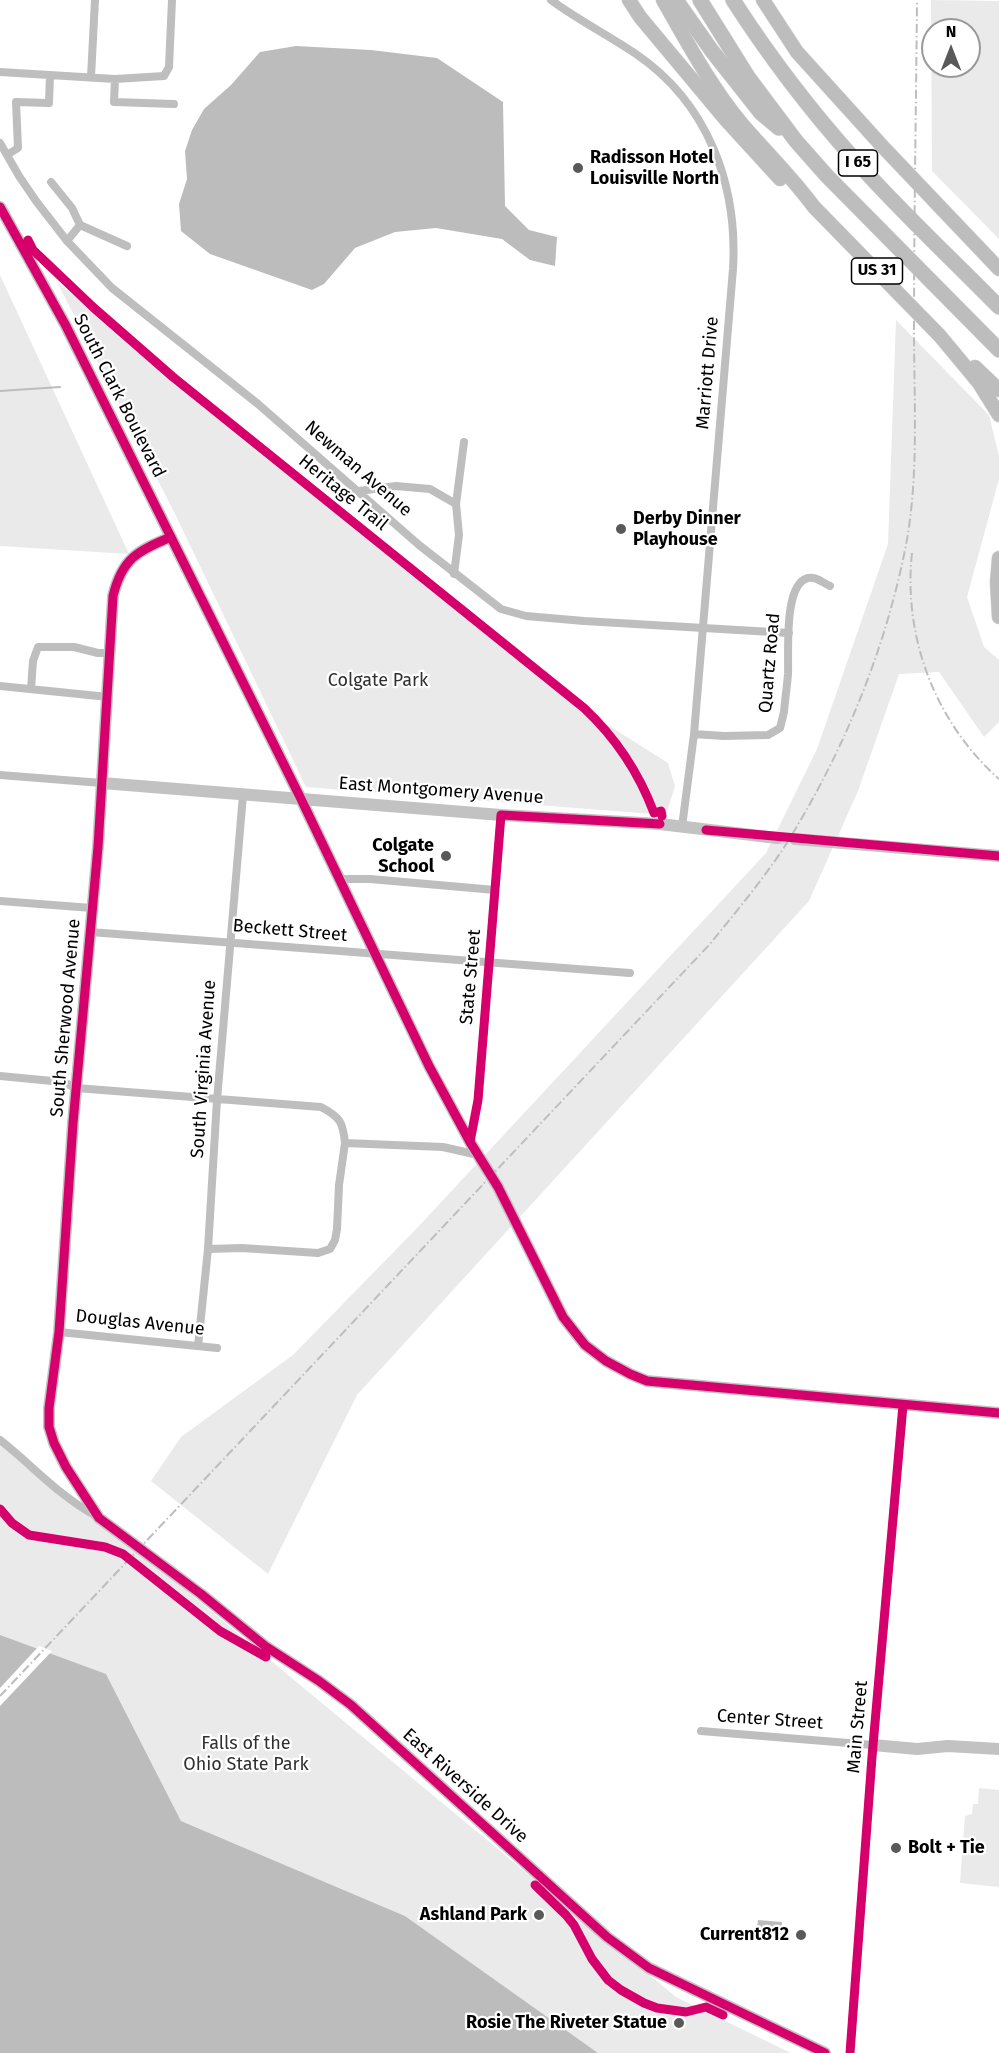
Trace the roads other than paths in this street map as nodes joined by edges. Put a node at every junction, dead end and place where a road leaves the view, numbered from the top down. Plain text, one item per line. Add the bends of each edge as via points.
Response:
1 (95, 0) edge
2 (172, 0) edge
3 (550, 0) edge
4 (629, 0) edge
5 (663, 0) edge
6 (676, 0) edge
7 (763, 0) edge
8 (701, 2) edge
9 (734, 2) edge
10 (0, 72) edge
11 (51, 75) junction
12 (91, 77) junction
13 (115, 79) junction
14 (174, 104) dead end
15 (796, 141) junction
16 (0, 143) edge
17 (7, 155) junction
18 (51, 182) dead end
19 (0, 207) edge
20 (814, 207) junction
21 (80, 225) junction
22 (68, 241) junction
23 (127, 246) dead end
24 (999, 269) edge
25 (999, 307) edge
26 (940, 336) junction
27 (999, 350) edge
28 (999, 390) edge
29 (999, 415) edge
30 (464, 442) dead end
31 (359, 491) junction
32 (456, 504) junction
33 (171, 537) junction
34 (999, 558) edge
35 (454, 574) junction
36 (830, 586) dead end
37 (999, 617) edge
38 (703, 628) junction
39 (789, 633) junction
40 (110, 653) junction
41 (0, 686) edge
42 (31, 689) junction
43 (108, 697) junction
44 (694, 734) junction
45 (282, 763) junction
46 (0, 775) edge
47 (102, 783) junction
48 (243, 795) junction
49 (268, 796) junction
50 (301, 799) junction
51 (501, 815) junction
52 (682, 826) junction
53 (777, 838) tunnel mouth
54 (795, 839) tunnel mouth
55 (999, 856) edge
56 (338, 879) junction
57 (495, 890) junction
58 (0, 901) edge
59 (92, 908) junction
60 (90, 932) junction
61 (231, 942) junction
62 (374, 955) junction
63 (489, 963) junction
64 (630, 973) dead end
65 (0, 1076) edge
66 (76, 1088) junction
67 (217, 1100) junction
68 (470, 1142) junction
69 (345, 1143) junction
70 (478, 1155) junction
71 (208, 1249) junction
72 (59, 1332) junction
73 (198, 1346) junction
74 (217, 1347) dead end
75 (903, 1404) junction
76 (999, 1413) edge
77 (0, 1440) edge
78 (99, 1518) junction
79 (701, 1731) dead end
80 (873, 1745) junction
81 (999, 1749) edge
82 (825, 2053) edge
83 (850, 2053) edge

1 - 12 street
2 - 13 street via 169,67 164,76
3 - 38 street, Marriott Drive via 637,54 664,78 705,131 725,179 734,247
4 - 20 main road via 726,120 791,189
5 - 20 main road, US 31 via 741,123
6 - 15 highway via 761,113
7 - 24 main road via 797,52
8 - 15 highway, I 65 via 748,77
9 - 25 highway, I 65 via 776,64 854,159
10 - 11 street
11 - 12 street
11 - 17 street via 49,103 16,102 18,148
12 - 13 street
13 - 14 street via 114,102
15 - 27 highway, I 65
16 - 17 street, Newman Avenue
17 - 22 street, Newman Avenue
18 - 21 street
19 - 33 street, South Clark Boulevard via 66,326
20 - 26 main road, US 31
21 - 22 street
21 - 23 street
22 - 31 street, Newman Avenue via 112,288 258,404
26 - 28 main road, US 31
26 - 29 main road via 979,383
30 - 32 street
31 - 32 street via 396,486 430,489
31 - 35 street, Newman Avenue
32 - 35 street via 459,535
33 - 40 street, South Sherwood Avenue via 134,555 123,567 113,596
33 - 45 street, South Clark Boulevard
34 - 37 main road
35 - 38 street, Newman Avenue via 513,614
36 - 39 street, Quartz Road via 814,578 804,580 790,609
38 - 39 street, Newman Avenue
38 - 44 street, Marriott Drive
39 - 44 street, Quartz Road via 780,728 768,735
40 - 42 street via 38,647
40 - 43 street, South Sherwood Avenue
41 - 42 street
42 - 43 street
43 - 47 street, South Sherwood Avenue
44 - 52 street, Marriott Drive
45 - 49 street via 280,788
45 - 50 street, South Clark Boulevard
46 - 47 street
47 - 48 street, East Montgomery Avenue
47 - 59 street, South Sherwood Avenue
48 - 49 street, East Montgomery Avenue
48 - 61 street, South Virginia Avenue
49 - 50 street, East Montgomery Avenue
50 - 51 street, East Montgomery Avenue
50 - 56 street, South Clark Boulevard
51 - 52 street, East Montgomery Avenue
51 - 57 street, State Street
52 - 53 street, East Montgomery Avenue
54 - 55 street
56 - 57 street
56 - 62 street, South Clark Boulevard
57 - 63 street, State Street
58 - 59 street
59 - 60 street, South Sherwood Avenue
60 - 61 street, Beckett Street
60 - 66 street, South Sherwood Avenue
61 - 62 street, Beckett Street
61 - 67 street, South Virginia Avenue
62 - 63 street, Beckett Street
62 - 68 street, South Clark Boulevard
63 - 64 street, Beckett Street
63 - 68 street, State Street via 478,1100
65 - 66 street via 63,1082
66 - 67 street
66 - 72 street, South Sherwood Avenue
67 - 69 street via 321,1107 343,1125
67 - 71 street, South Virginia Avenue
68 - 70 street, South Clark Boulevard
69 - 70 street via 443,1147
69 - 71 street via 335,1240 330,1249 318,1253
70 - 75 street, South Clark Boulevard via 563,1317 585,1345 606,1361 647,1381
71 - 73 street, South Virginia Avenue
72 - 73 street, Douglas Avenue
72 - 78 street, South Sherwood Avenue via 49,1427 66,1467
73 - 74 street, Douglas Avenue
75 - 76 street, South Clark Boulevard
75 - 80 street, Main Street
77 - 78 street via 56,1490
78 - 82 street, East Riverside Drive via 265,1646 351,1705 627,1953 668,1978
79 - 80 street, Center Street
80 - 81 street
80 - 83 street, Main Street

